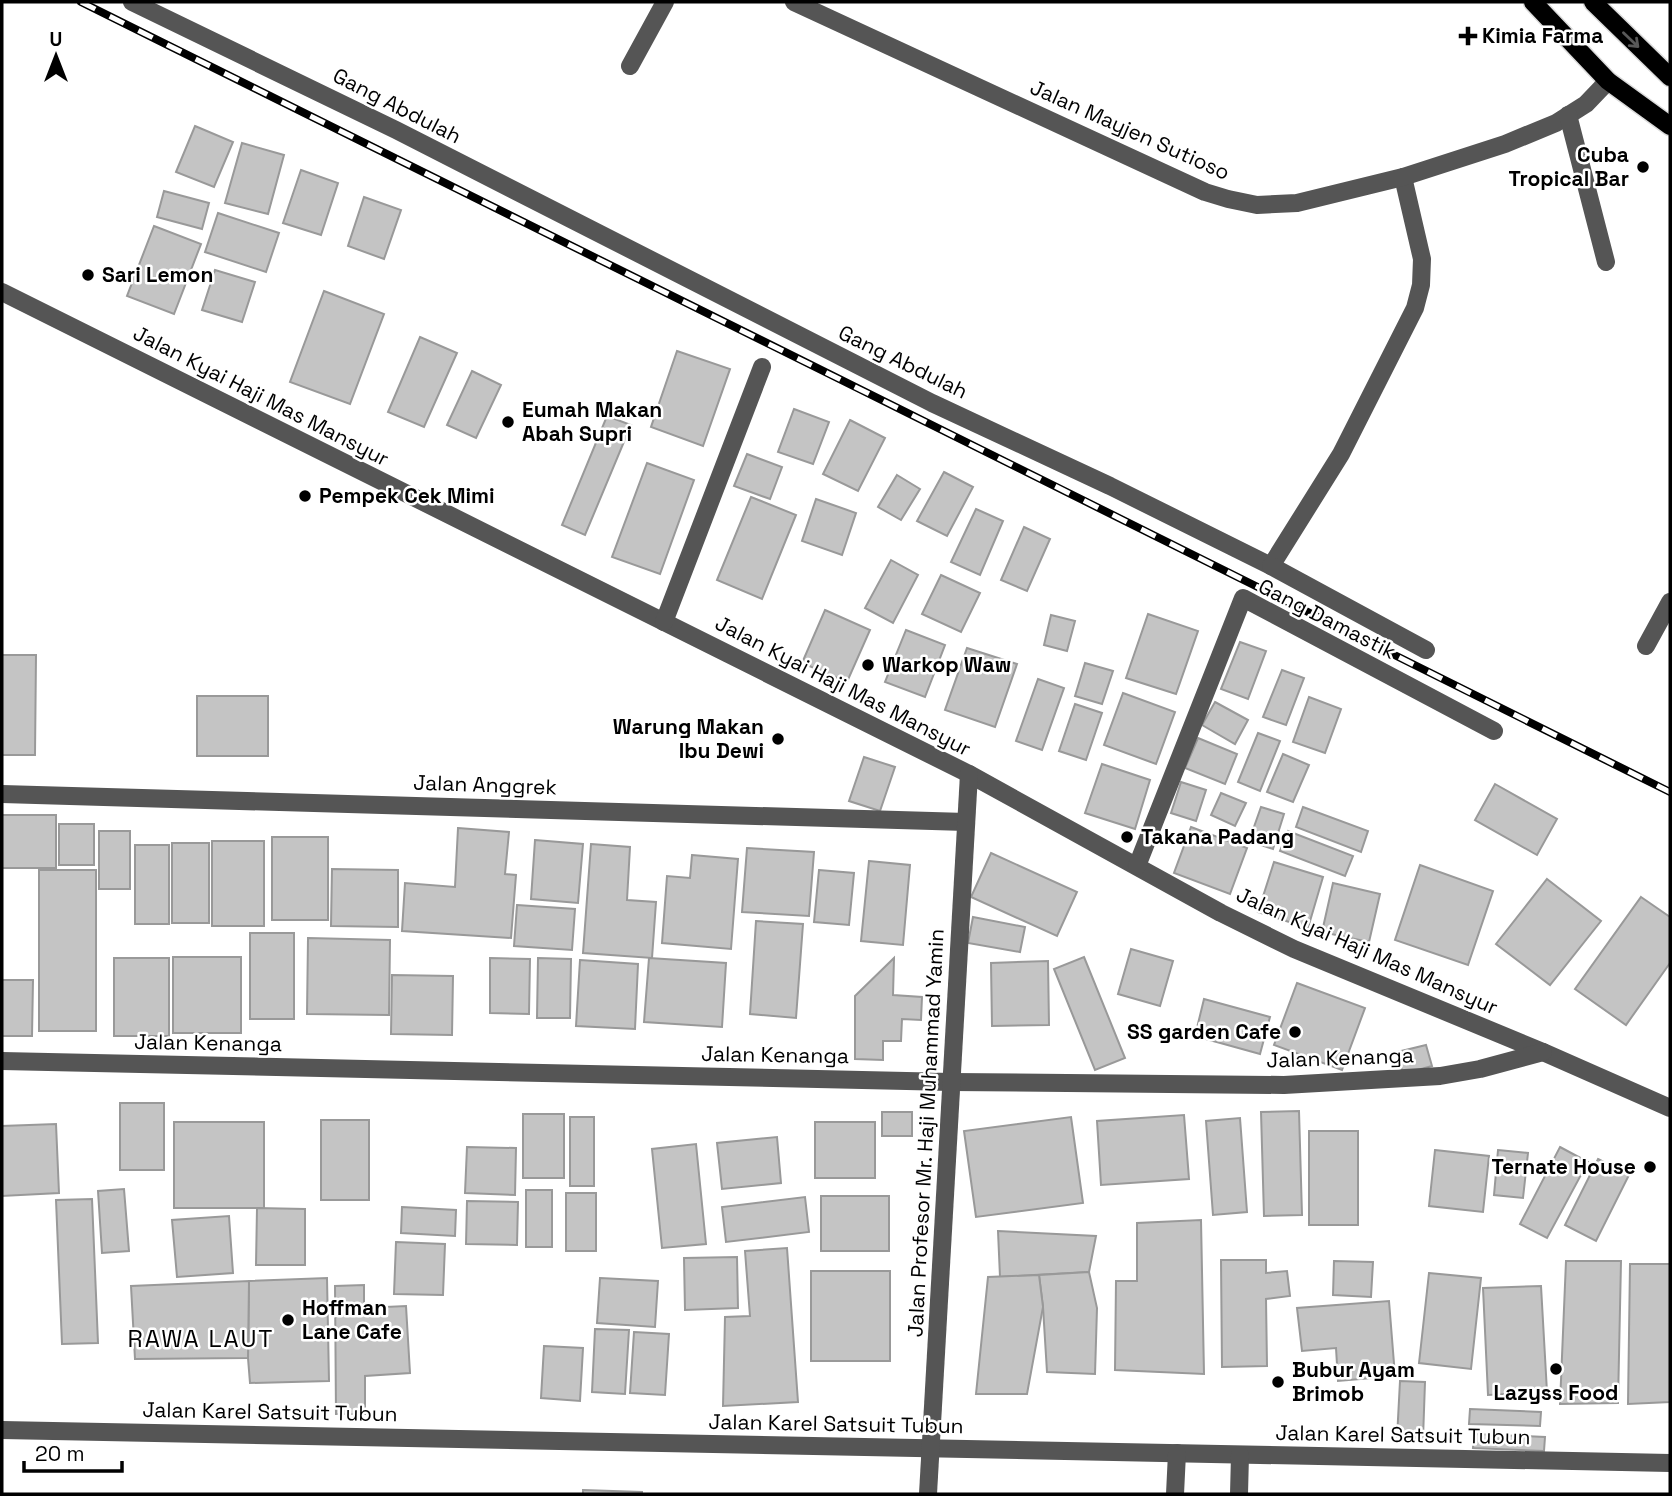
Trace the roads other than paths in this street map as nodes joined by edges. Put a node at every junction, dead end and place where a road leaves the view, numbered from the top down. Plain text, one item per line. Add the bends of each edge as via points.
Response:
1 (132, 2) edge
2 (665, 2) edge
3 (794, 2) edge
4 (1533, 2) edge
5 (1593, 2) edge
6 (630, 66) dead end
7 (1670, 77) edge
8 (1608, 81) junction
9 (1568, 115) junction
10 (1670, 126) edge
11 (1403, 177) junction
12 (1606, 262) dead end
13 (2, 292) edge
14 (762, 367) dead end
15 (1271, 566) junction
16 (1670, 603) edge
17 (664, 622) junction
18 (1646, 646) dead end
19 (1426, 650) dead end
20 (1494, 731) dead end
21 (969, 774) junction
22 (2, 794) edge
23 (966, 822) junction
24 (1137, 866) junction
25 (1543, 1052) junction
26 (2, 1061) edge
27 (951, 1082) junction
28 (1670, 1108) edge
29 (2, 1430) edge
30 (930, 1449) junction
31 (1177, 1453) junction
32 (1240, 1454) junction
33 (1670, 1463) edge
34 (928, 1494) edge
35 (1175, 1494) edge
36 (1239, 1494) edge

1 - 15 street, Gang Abdulah via 396,130 932,403
2 - 6 street
3 - 11 street, Jalan Mayjen Sutioso via 1228,199 1257,205 1297,203
4 - 8 main road
5 -> 7 main road
8 - 9 street, Jalan Mayjen Sutioso
8 - 10 main road
9 - 11 street, Jalan Mayjen Sutioso via 1505,144
9 - 12 street
11 - 15 street via 1422,259 1415,308 1341,454
13 - 17 street, Jalan Kyai Haji Mas Mansyur
14 - 17 street
15 - 19 street, Gang Abdulah
16 - 18 street
17 - 21 street, Jalan Kyai Haji Mas Mansyur
20 - 24 street, Gang Damastik via 1243,598
21 - 23 street, Jalan Profesor Mr. Haji Muhammad Yamin
21 - 24 street, Jalan Kyai Haji Mas Mansyur
22 - 23 street, Jalan Anggrek
23 - 27 street, Jalan Profesor Mr. Haji Muhammad Yamin
24 - 25 street, Jalan Kyai Haji Mas Mansyur via 1294,949
25 - 27 street, Jalan Kenanga via 1440,1076 1363,1082
25 - 28 street, Jalan Kyai Haji Mas Mansyur
26 - 27 street, Jalan Kenanga
27 - 30 street, Jalan Profesor Mr. Haji Muhammad Yamin
29 - 30 street, Jalan Karel Satsuit Tubun
30 - 31 street, Jalan Karel Satsuit Tubun
30 - 34 street, Jalan Profesor Mr. Haji Muhammad Yamin
31 - 32 street, Jalan Karel Satsuit Tubun
31 - 35 street
32 - 33 street, Jalan Karel Satsuit Tubun
32 - 36 street

